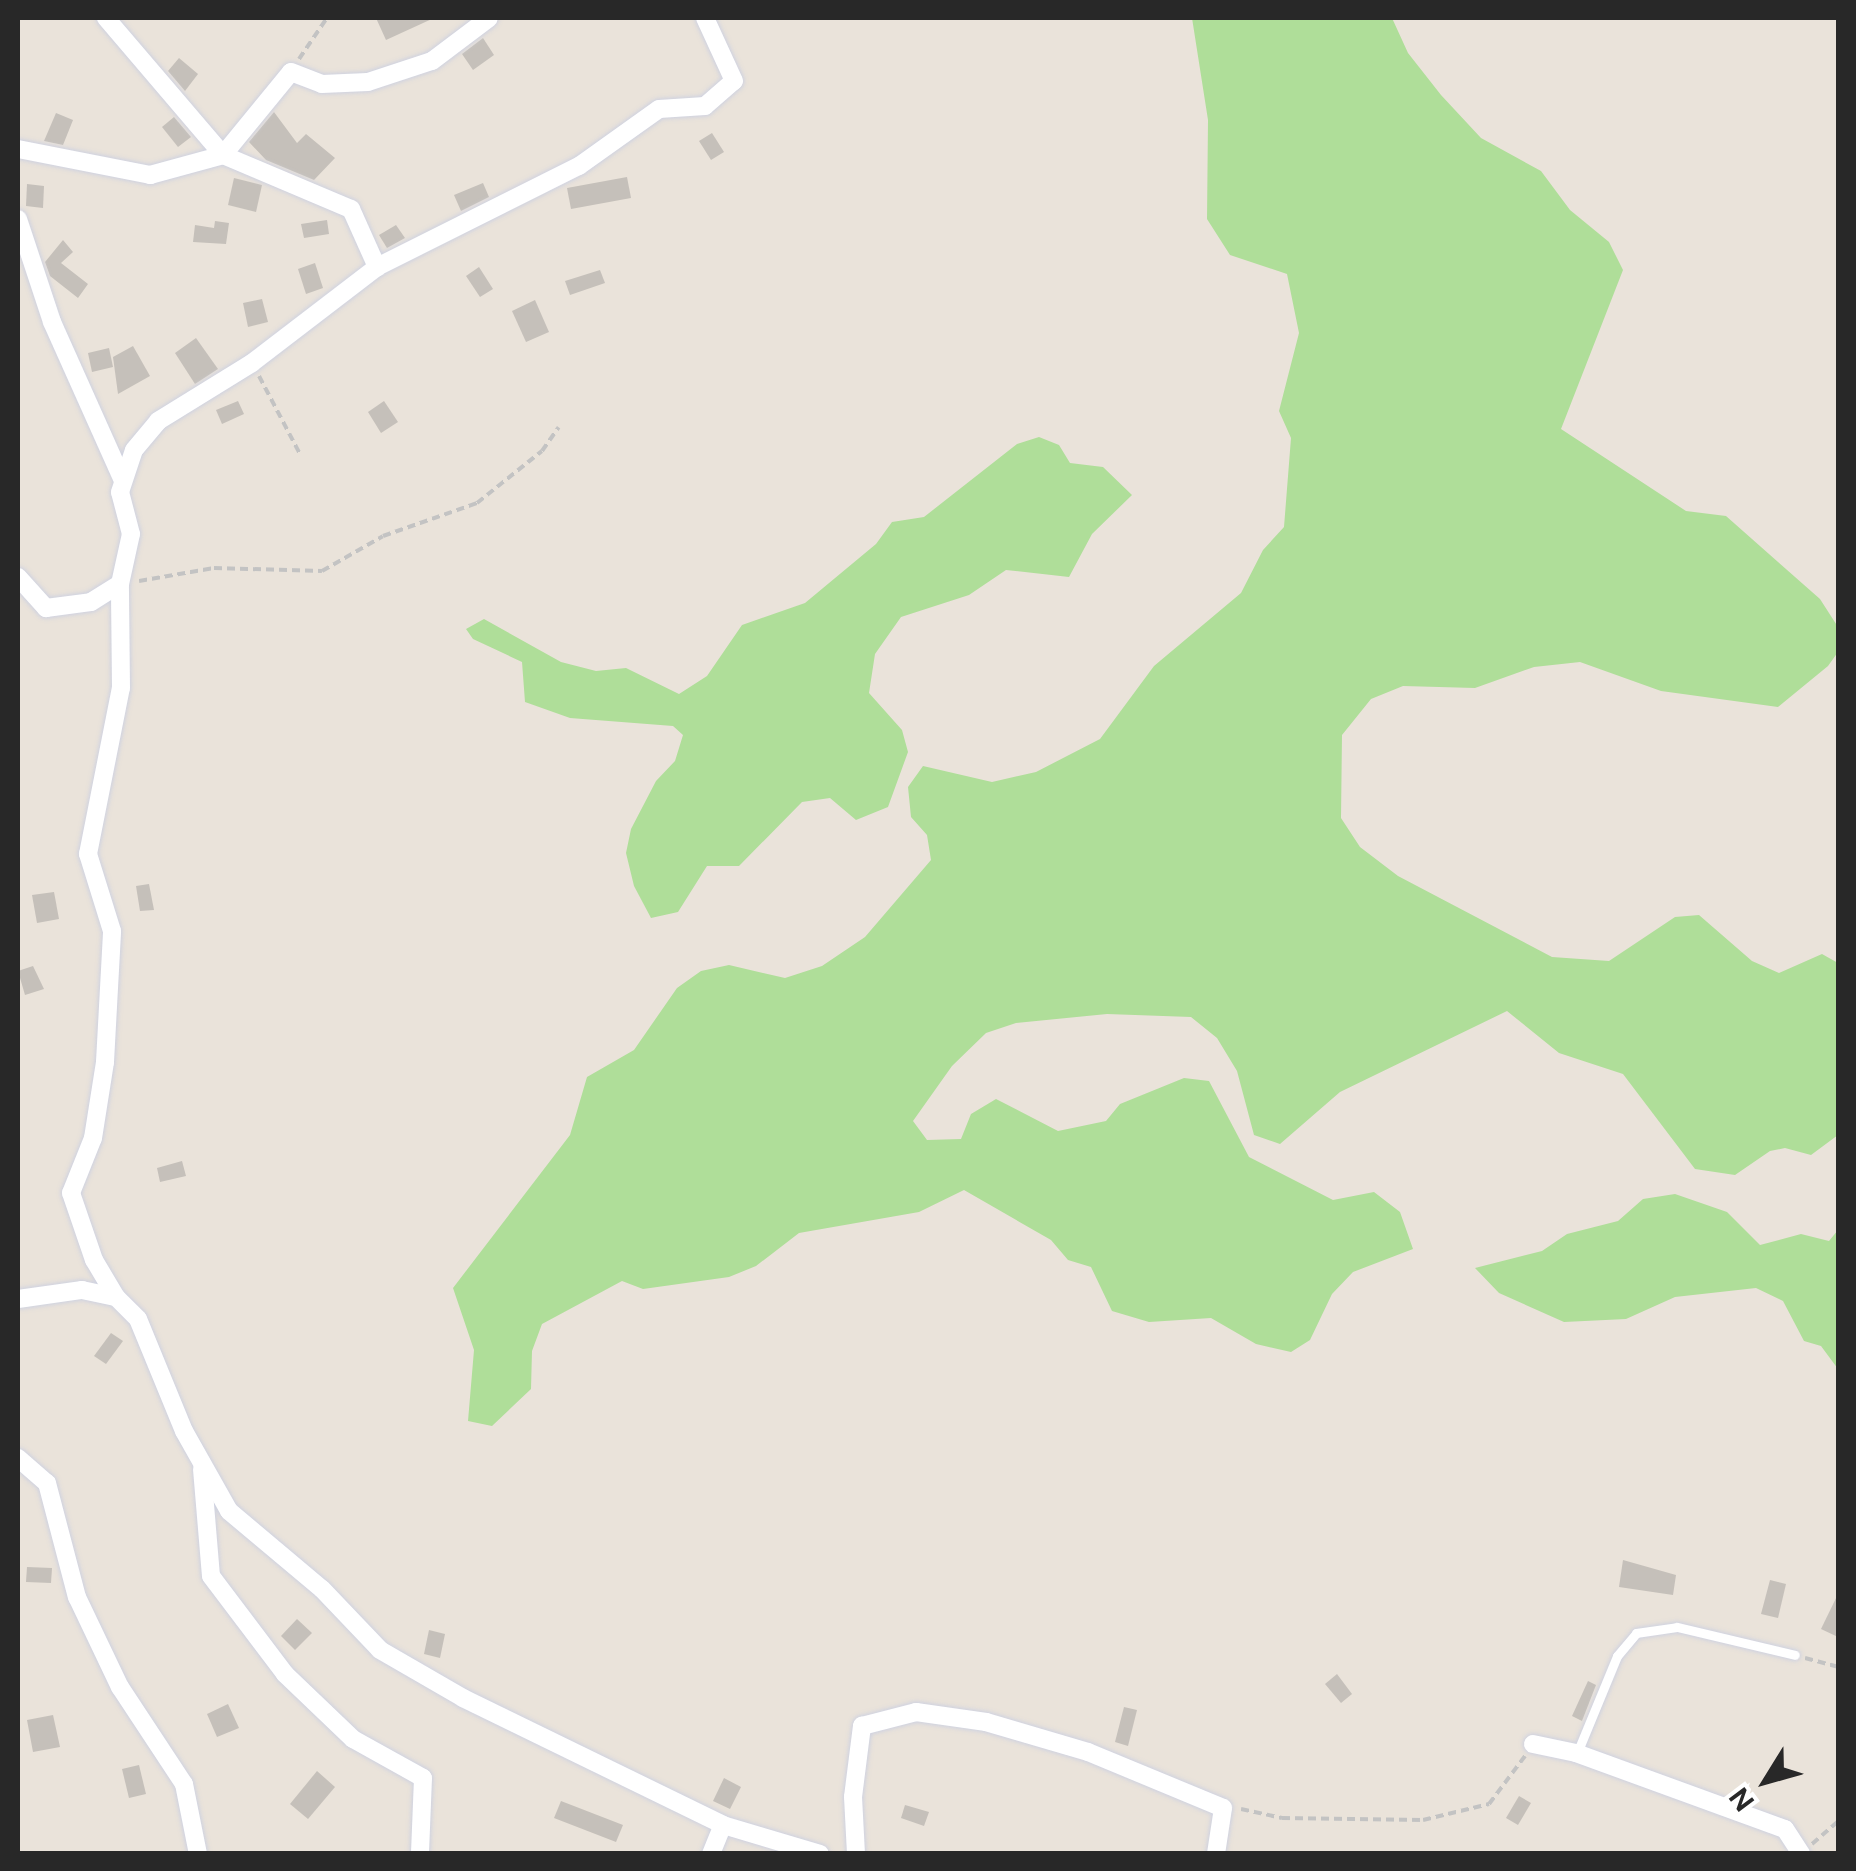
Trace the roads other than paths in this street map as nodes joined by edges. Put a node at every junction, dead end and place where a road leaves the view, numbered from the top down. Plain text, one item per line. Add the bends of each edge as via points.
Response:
1 (106, 18) edge
2 (489, 18) edge
3 (706, 18) edge
4 (18, 148) edge
5 (223, 155) junction
6 (18, 218) edge
7 (377, 267) junction
8 (123, 481) junction
9 (18, 578) edge
10 (120, 584) junction
11 (116, 1297) junction
12 (18, 1300) edge
13 (18, 1458) edge
14 (202, 1462) junction
15 (1794, 1655) road end
16 (1534, 1744) road end
17 (1576, 1754) junction
18 (722, 1826) junction
19 (814, 1853) edge
20 (198, 1854) edge
21 (420, 1854) edge
22 (711, 1854) edge
23 (856, 1854) edge
24 (1216, 1854) edge
25 (1801, 1854) edge

1 - 5 street
2 - 5 street via 432,60 368,82 322,84 291,72
3 - 7 street via 734,81 705,106 659,109 579,166
4 - 5 street via 150,175
5 - 7 street via 351,209
6 - 8 street via 52,322
7 - 8 street via 252,363 158,422 134,450
8 - 10 street via 130,534
9 - 10 street via 46,608 91,602
10 - 11 street via 121,688 88,854 112,931 106,1062 93,1138 72,1193 94,1260
11 - 12 street via 82,1290
11 - 14 street via 138,1319
13 - 20 street via 47,1483 77,1597 120,1686 184,1784
14 - 18 street via 229,1511 322,1589 380,1650
14 - 21 street via 211,1576 285,1674 353,1739 423,1778
15 - 17 lane via 1677,1626 1636,1633 1617,1656
16 - 17 street
17 - 25 street via 1785,1828
18 - 19 street
18 - 22 street
23 - 24 street via 853,1797 862,1726 916,1712 986,1722 1088,1752 1223,1808

